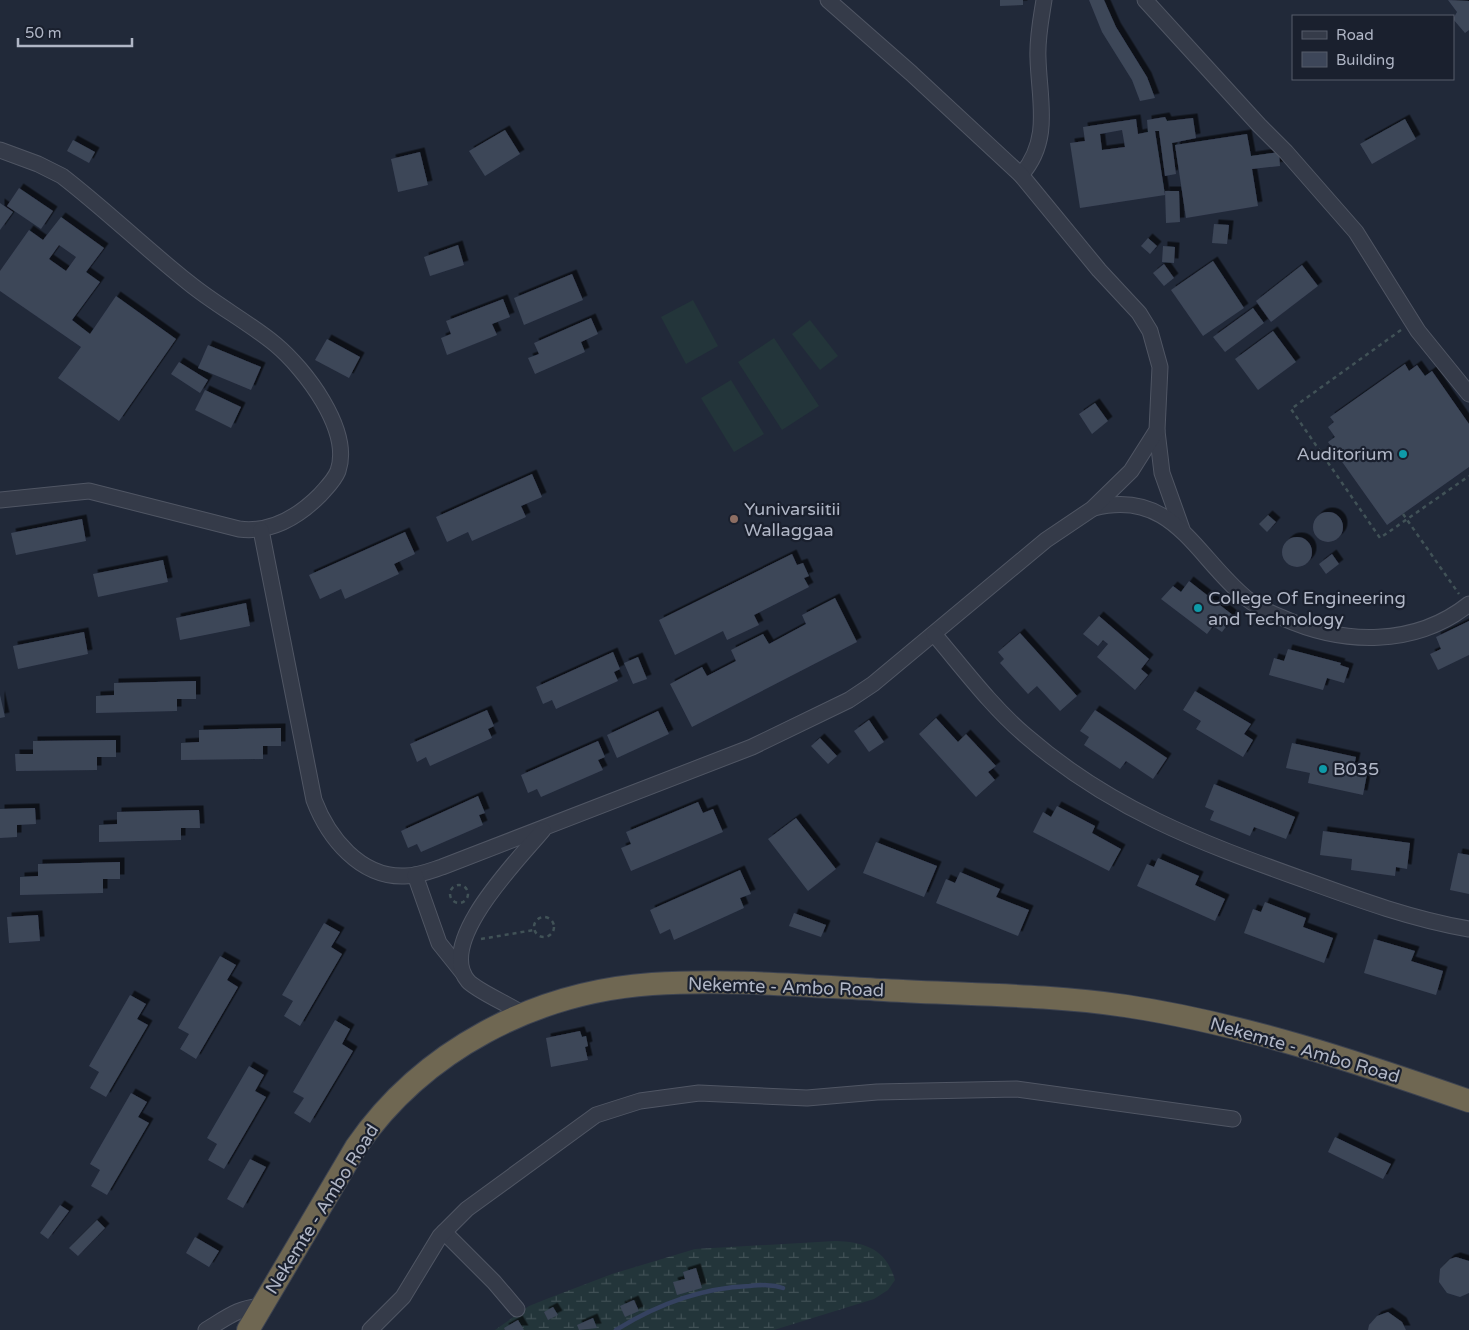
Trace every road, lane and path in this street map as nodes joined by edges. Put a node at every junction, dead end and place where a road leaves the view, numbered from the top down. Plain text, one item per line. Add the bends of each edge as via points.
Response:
1 (828, 0) edge
2 (1044, 0) edge
3 (1145, 0) edge
4 (0, 150) edge
5 (1021, 175) junction
6 (1413, 322) junction
7 (1469, 394) edge
8 (1157, 430) junction
9 (1469, 476) edge
10 (0, 500) edge
11 (1092, 509) junction
12 (1403, 514) dead end
13 (1407, 520) junction
14 (261, 530) junction
15 (1183, 530) junction
16 (1468, 605) edge
17 (934, 634) junction
18 (544, 828) junction
19 (415, 875) junction
20 (450, 893) joint
21 (534, 930) junction
22 (1469, 930) edge
23 (464, 941) junction
24 (463, 974) junction
25 (523, 1014) junction
26 (1469, 1101) edge
27 (1233, 1119) dead end
28 (444, 1232) junction
29 (262, 1307) junction
30 (517, 1309) dead end
31 (206, 1330) edge
32 (248, 1330) edge
33 (370, 1330) edge

1 - 5 street
2 - 5 street via 1038,50 1042,126 1035,154
3 - 6 street via 1356,232
4 - 14 street via 49,169 89,197 188,283 275,344 315,389 338,436 338,470 324,490 303,510
5 - 8 street via 1095,266 1131,304 1150,331 1160,367
6 - 7 street
6 - 13 path via 1291,409 1380,538
8 - 11 street via 1131,471
8 - 15 street via 1162,472
9 - 13 path
10 - 14 street via 89,491 239,529
11 - 15 street via 1117,503 1139,506 1168,518
11 - 17 street via 1031,552
12 - 13 path
13 - 16 path
14 - 19 street via 314,800 323,823 342,847 365,865 392,875
15 - 16 street via 1222,577 1248,600 1294,623 1330,634 1361,639 1405,634 1434,625
17 - 18 street via 873,684 817,716 752,747
17 - 22 street via 1023,734 1073,773 1121,802 1168,828 1215,848 1398,913
18 - 19 street
18 - 23 street via 482,905
19 - 24 street via 439,943
20 - 20 path via 452,900 460,904 469,896 466,888 459,884
21 - 21 path via 536,935 545,938 552,933 554,924 543,917 535,922
21 - 23 path
23 - 24 street via 460,957
24 - 25 street via 469,982
25 - 26 highway, Nekemte - Ambo Road via 602,991 674,983 766,984 1064,999 1124,1006 1254,1032
25 - 29 highway, Nekemte - Ambo Road via 449,1054 413,1082 384,1111 348,1161
27 - 28 street via 1016,1089 877,1092 807,1098 711,1093 657,1098 596,1115 467,1209
28 - 30 street
28 - 33 street via 402,1297
29 - 31 street via 249,1306
29 - 32 highway, Nekemte - Ambo Road

